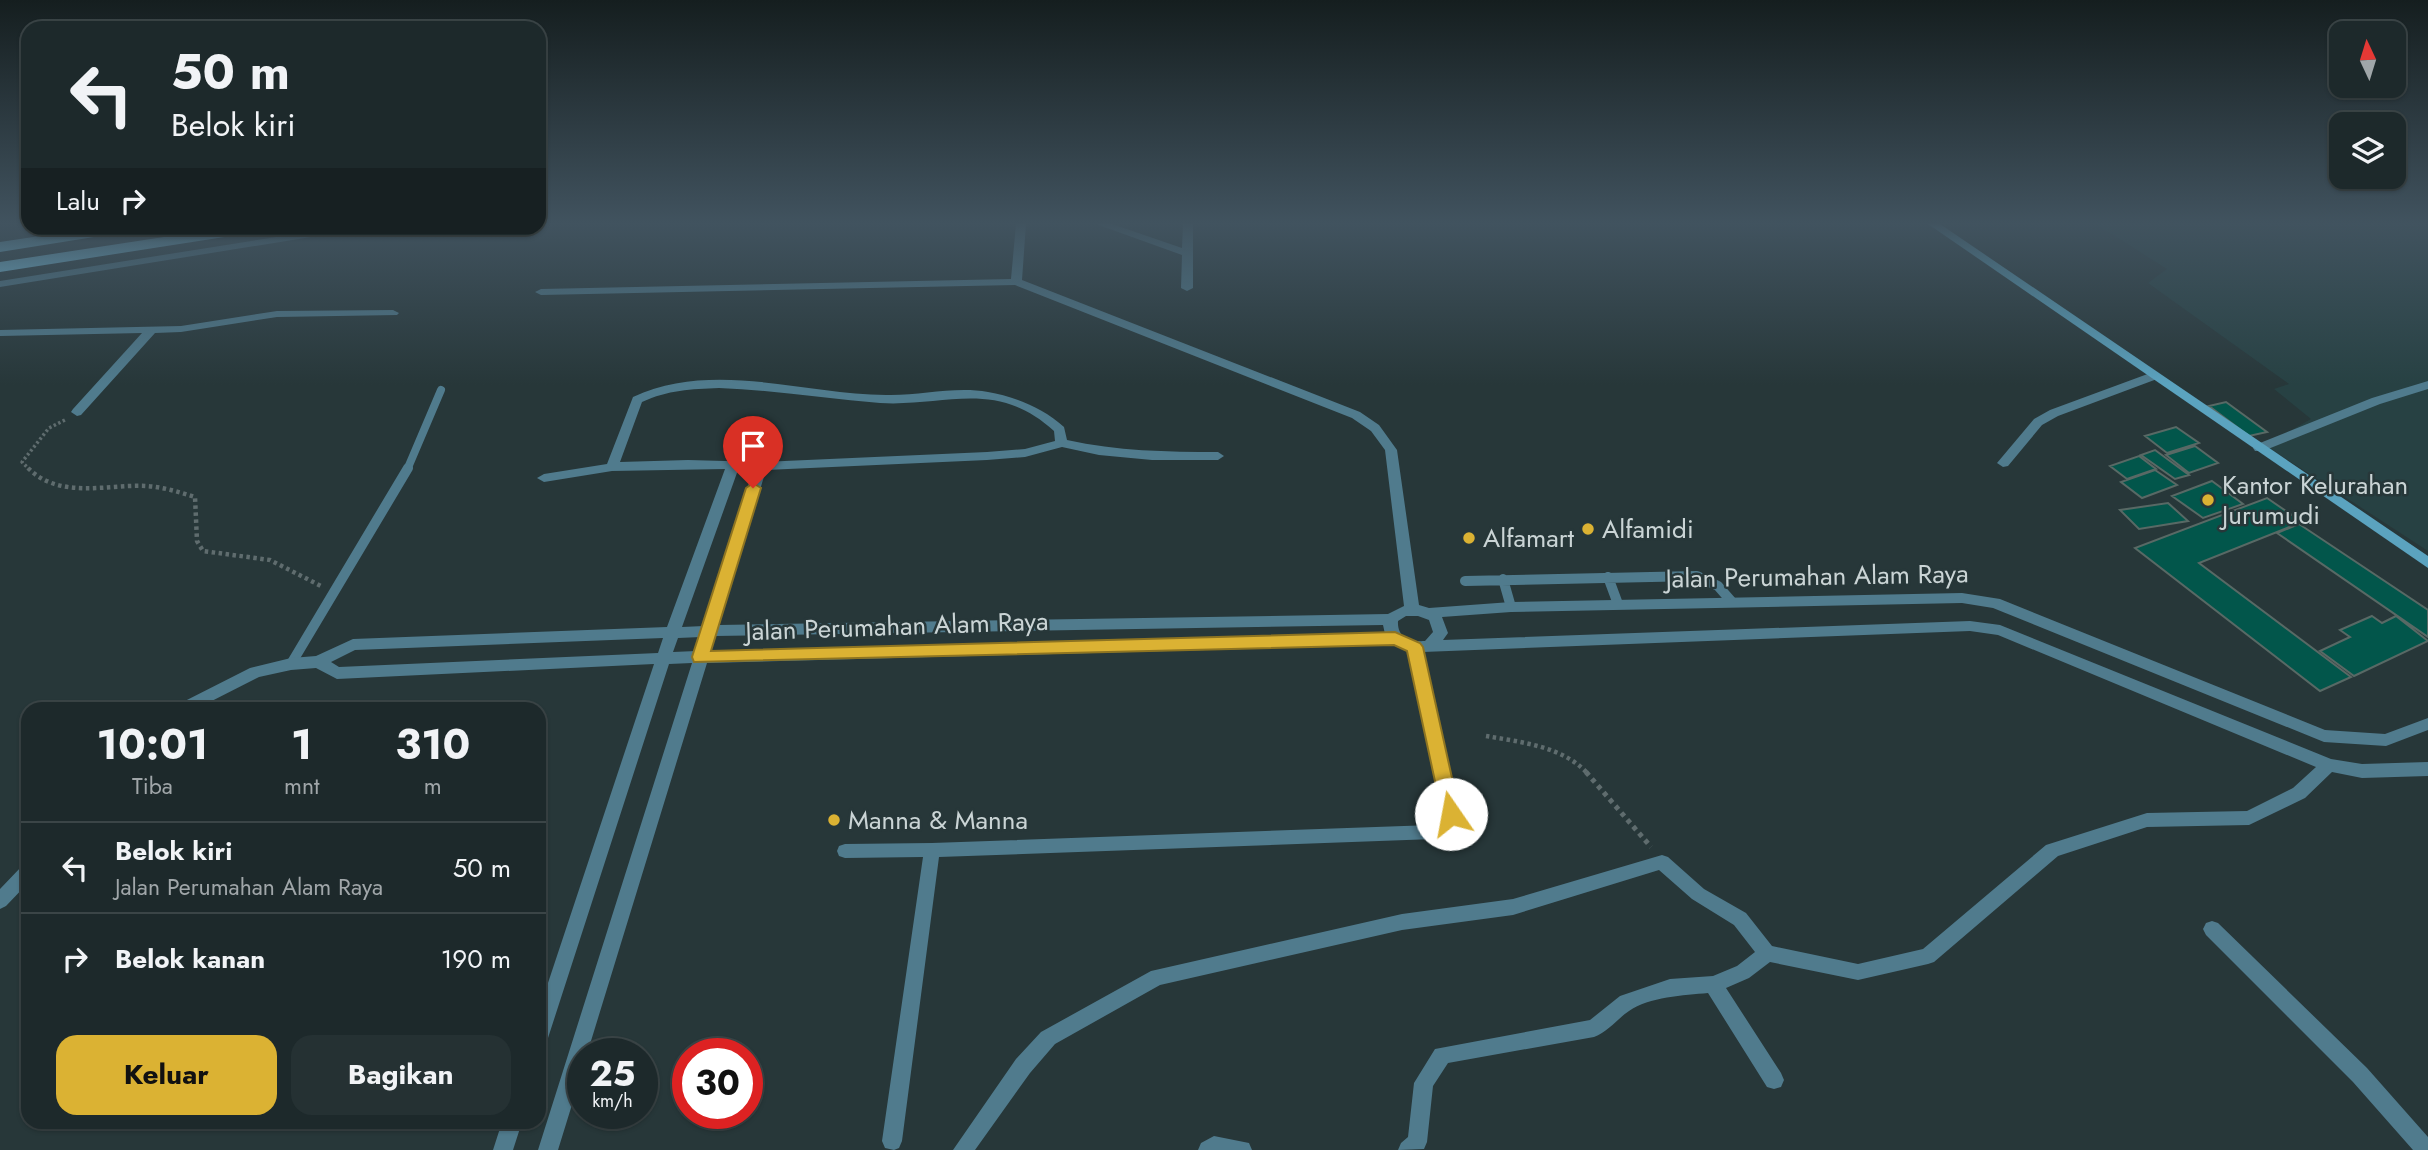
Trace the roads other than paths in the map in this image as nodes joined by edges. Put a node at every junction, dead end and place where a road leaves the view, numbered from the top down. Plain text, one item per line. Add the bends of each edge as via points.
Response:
1 (39, 278) edge
2 (1016, 278) edge
3 (1188, 278) edge
4 (2011, 278) edge
5 (1016, 282) junction
6 (0, 284) edge
7 (1187, 288) dead end
8 (541, 292) dead end
9 (393, 313) dead end
10 (151, 330) junction
11 (0, 333) edge
12 (2153, 376) junction
13 (2428, 385) edge
14 (441, 390) dead end
15 (77, 412) road end
16 (1061, 443) junction
17 (2259, 448) junction
18 (1218, 456) dead end
19 (2003, 463) dead end
20 (733, 466) junction
21 (761, 466) junction
22 (612, 467) junction
23 (544, 478) dead end
24 (2428, 563) edge
25 (1608, 577) junction
26 (1503, 579) junction
27 (1465, 581) dead end
28 (1962, 597) junction
29 (1732, 602) junction
30 (1618, 604) junction
31 (1511, 607) junction
32 (1412, 609) junction
33 (1429, 613) junction
34 (1391, 619) junction
35 (1970, 626) junction
36 (708, 631) junction
37 (673, 632) junction
38 (1395, 639) junction
39 (1422, 646) junction
40 (700, 657) junction
41 (663, 658) junction
42 (318, 662) junction
43 (291, 664) junction
44 (196, 702) edge
45 (2428, 724) edge
46 (2329, 765) junction
47 (2428, 769) edge
48 (932, 850) junction
49 (845, 851) dead end
50 (21, 878) edge
51 (0, 901) edge
52 (2212, 929) dead end
53 (1768, 953) junction
54 (1713, 984) junction
55 (546, 1017) edge
56 (1774, 1080) dead end
57 (510, 1129) edge
58 (892, 1141) dead end
59 (503, 1150) edge
60 (548, 1150) edge
61 (963, 1150) edge
62 (1208, 1150) edge
63 (1242, 1150) edge
64 (1408, 1150) edge
65 (2427, 1150) edge

1 - 6 street
2 - 5 street
3 - 7 street
4 - 12 main road
5 - 8 street
5 - 32 street via 1356,415 1375,428 1391,450
9 - 10 street via 277,314 204,327
10 - 11 street
10 - 15 street
12 - 17 main road
12 - 19 street via 2038,422
13 - 17 street
14 - 43 lane via 401,482
16 - 18 street via 1152,456
16 - 21 street via 1013,454
16 - 22 street via 1060,430 1054,424 987,396 967,393 885,399 705,384 667,388 637,400
17 - 24 main road
20 - 21 street
20 - 22 street
20 - 37 street
21 - 36 street
22 - 23 street
25 - 26 lane
25 - 29 lane via 1698,576 1718,586
25 - 30 lane
26 - 27 lane
26 - 31 lane
28 - 29 street, Jalan Perumahan Alam Raya
28 - 35 street
28 - 45 street, Jalan Perumahan Alam Raya via 1995,603 2324,736 2386,740
29 - 30 street, Jalan Perumahan Alam Raya
30 - 31 street, Jalan Perumahan Alam Raya
31 - 33 street, Jalan Perumahan Alam Raya
32 - 33 street
32 - 34 street
33 - 39 street via 1439,622 1441,633
34 - 36 street, Jalan Perumahan Alam Raya
34 - 38 street
35 - 39 street, Jalan Perumahan Alam Raya
35 - 46 street, Jalan Perumahan Alam Raya via 2000,631
36 - 37 street, Jalan Perumahan Alam Raya
36 - 40 street
37 - 41 street
37 - 42 street, Jalan Perumahan Alam Raya via 353,645
38 - 39 street
38 - 40 street, Jalan Perumahan Alam Raya
39 - 48 street via 1451,814 1446,826 1434,832
40 - 41 street, Jalan Perumahan Alam Raya
40 - 60 street
41 - 42 street, Jalan Perumahan Alam Raya via 337,673
41 - 55 street
42 - 43 street, Jalan Perumahan Alam Raya
43 - 44 street, Jalan Perumahan Alam Raya via 255,672
46 - 47 street, Jalan Perumahan Alam Raya via 2362,771
46 - 53 street via 2299,793 2249,818 2147,820 2052,850 1928,956 1858,972
48 - 49 street
48 - 58 street
50 - 51 street
52 - 65 street via 2360,1075
53 - 54 street via 1743,972
53 - 61 street via 1740,919 1698,894 1662,862 1513,907 1402,922 1157,977 1048,1038
54 - 56 street
54 - 64 street via 1670,988 1626,1002 1594,1028 1443,1055 1424,1083 1417,1142
57 - 59 street
62 - 63 street via 1214,1146

